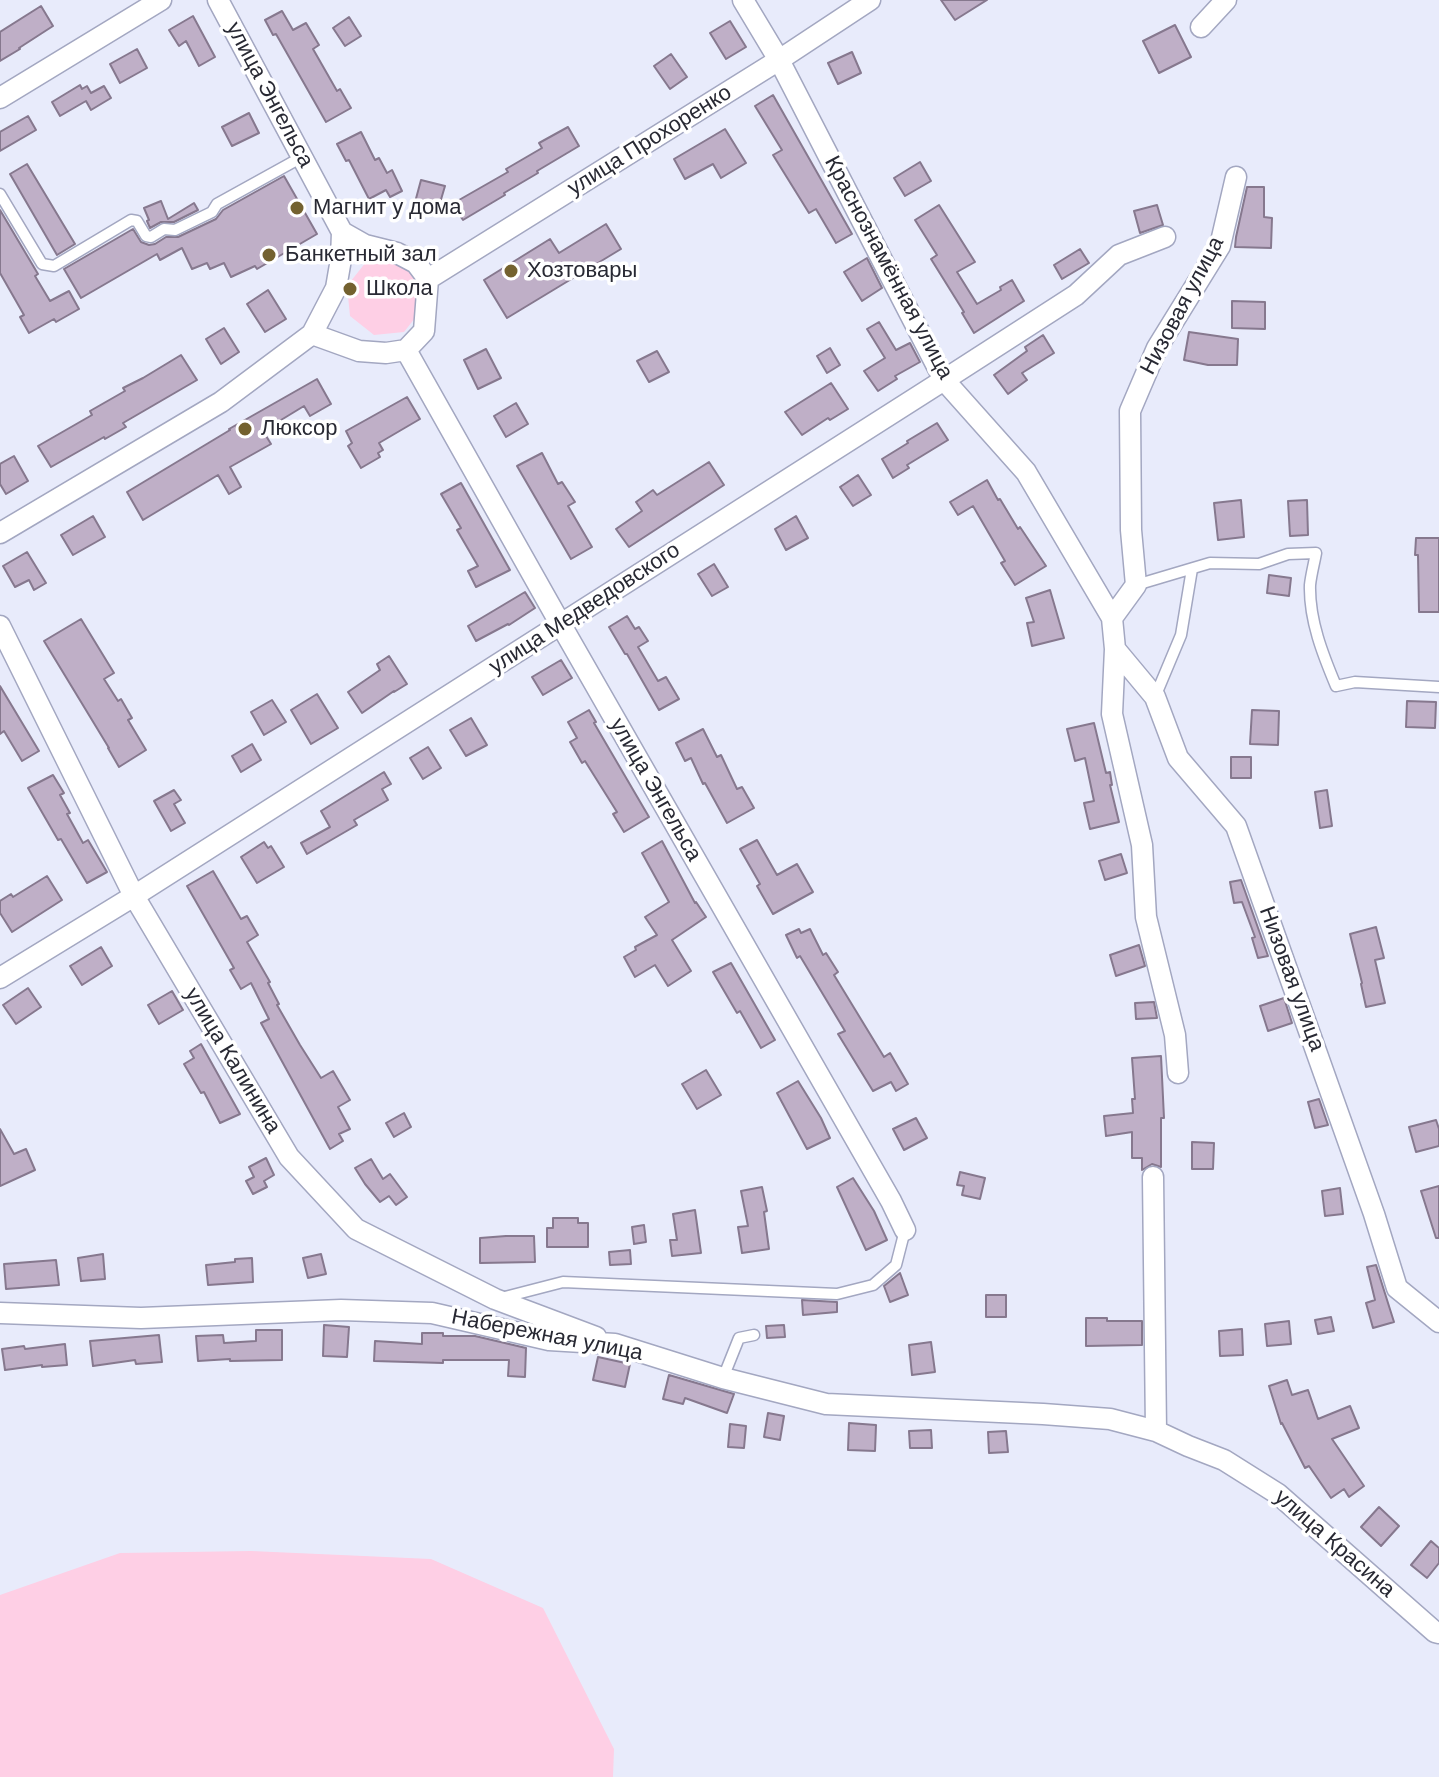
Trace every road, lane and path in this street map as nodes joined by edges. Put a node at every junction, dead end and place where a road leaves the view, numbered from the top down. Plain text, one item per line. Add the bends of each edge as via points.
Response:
1 (161, 0) edge
2 (218, 0) edge
3 (743, 0) edge
4 (870, 0) edge
5 (1226, 0) edge
6 (1201, 27) dead end
7 (779, 60) junction
8 (1, 96) edge
9 (302, 157) junction
10 (1236, 177) dead end
11 (0, 194) edge
12 (342, 232) junction
13 (1165, 237) dead end
14 (428, 279) junction
15 (312, 334) junction
16 (406, 350) junction
17 (944, 380) junction
18 (0, 533) edge
19 (1192, 569) junction
20 (1136, 585) junction
21 (1112, 618) junction
22 (561, 625) junction
23 (0, 626) edge
24 (1115, 649) junction
25 (1439, 687) edge
26 (1155, 697) junction
27 (134, 896) junction
28 (0, 978) edge
29 (1178, 1073) dead end
30 (1153, 1177) dead end
31 (905, 1230) joint
32 (495, 1299) junction
33 (0, 1313) edge
34 (1439, 1322) edge
35 (754, 1335) dead end
36 (615, 1344) junction
37 (723, 1378) junction
38 (1156, 1431) junction
39 (1224, 1460) joint
40 (1438, 1634) edge

1 - 8 street
2 - 9 street, улица Энгельса
3 - 7 street, Краснознамённая улица
4 - 7 street, улица Прохоренко
5 - 6 street
7 - 14 street, улица Прохоренко
7 - 17 street, Краснознамённая улица
9 - 11 lane via 175,230 146,236 131,220 54,266 42,264
9 - 12 street, улица Энгельса
10 - 20 street, Низовая улица via 1220,246 1157,348 1130,411
12 - 14 street via 416,263
12 - 15 street via 336,288
13 - 17 street, улица Медведовского via 1119,255 1076,295
14 - 16 street via 424,331
15 - 16 street via 359,351
15 - 18 street via 221,402
16 - 22 street, улица Энгельса
17 - 21 street, Краснознамённая улица via 1026,472
17 - 22 street, улица Медведовского
19 - 20 lane
19 - 25 lane via 1316,553 1310,585 1313,613 1336,686 1355,682
19 - 26 lane via 1181,635
20 - 21 street
21 - 24 street, Краснознамённая улица
22 - 27 street, улица Медведовского
22 - 31 street, улица Энгельса
23 - 27 street, улица Калинина
24 - 26 street, Низовая улица
24 - 29 street, Краснознамённая улица via 1112,714 1142,845 1146,917 1175,1035
26 - 34 street, Низовая улица via 1178,758 1236,826 1397,1288
27 - 28 street, улица Медведовского
27 - 32 street, улица Калинина via 289,1157 356,1229
30 - 38 street
31 - 32 lane via 896,1265 873,1285 837,1294 563,1282
32 - 36 street, улица Калинина
33 - 36 street, Набережная улица via 141,1318 341,1310 432,1313 549,1340
35 - 37 lane via 739,1338
36 - 37 street, Набережная улица
37 - 38 street, Набережная улица via 826,1404 1110,1419
38 - 39 street, Набережная улица
39 - 40 street, улица Красина via 1278,1494

